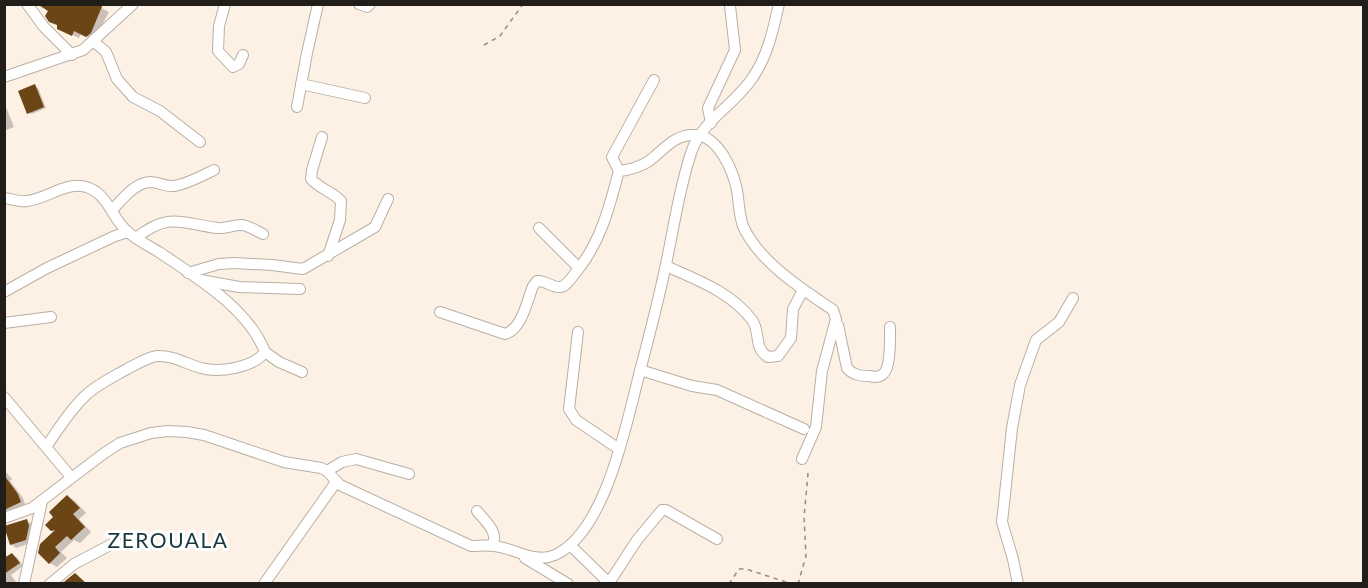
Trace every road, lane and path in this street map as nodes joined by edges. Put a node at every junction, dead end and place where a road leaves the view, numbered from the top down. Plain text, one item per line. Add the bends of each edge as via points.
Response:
1 (27, 4) edge
2 (133, 4) edge
3 (225, 4) edge
4 (318, 4) edge
5 (359, 4) edge
6 (370, 4) edge
7 (523, 4) edge
8 (779, 4) edge
9 (730, 6) dead end
10 (93, 41) junction
11 (484, 45) dead end
12 (72, 55) junction
13 (243, 55) dead end
14 (4, 77) edge
15 (654, 80) dead end
16 (301, 84) junction
17 (365, 98) dead end
18 (297, 107) dead end
19 (711, 123) junction
20 (698, 135) junction
21 (322, 137) dead end
22 (200, 142) dead end
23 (214, 170) dead end
24 (619, 171) junction
25 (4, 198) edge
26 (388, 199) dead end
27 (112, 210) junction
28 (539, 228) dead end
29 (263, 234) dead end
30 (132, 235) junction
31 (328, 256) junction
32 (666, 266) junction
33 (579, 268) junction
34 (193, 276) junction
35 (300, 289) dead end
36 (804, 290) junction
37 (4, 292) edge
38 (1073, 298) dead end
39 (440, 312) dead end
40 (51, 317) dead end
41 (836, 319) junction
42 (4, 323) edge
43 (890, 327) dead end
44 (578, 332) dead end
45 (265, 352) junction
46 (640, 370) junction
47 (302, 372) dead end
48 (4, 397) edge
49 (804, 429) dead end
50 (46, 447) junction
51 (619, 449) junction
52 (802, 459) joint
53 (327, 471) junction
54 (409, 474) dead end
55 (71, 477) junction
56 (336, 482) junction
57 (42, 501) junction
58 (477, 510) dead end
59 (4, 518) edge
60 (717, 539) dead end
61 (116, 542) dead end
62 (492, 545) junction
63 (570, 545) junction
64 (517, 553) junction
65 (610, 583) edge
66 (24, 584) edge
67 (50, 584) edge
68 (264, 584) edge
69 (568, 584) edge
70 (729, 584) edge
71 (792, 584) edge
72 (798, 584) edge
73 (1018, 584) edge

1 - 12 street
2 - 10 street
3 - 13 street via 218,51 233,67
4 - 16 street
5 - 6 street
7 - 11 path via 500,36
8 - 19 street via 771,40 753,78
9 - 19 street via 735,50 708,108
10 - 12 street
10 - 22 street via 105,52 117,79 133,97 160,111
12 - 14 street
15 - 24 street via 612,157
16 - 17 street
16 - 18 street
19 - 20 street
20 - 24 street via 680,137 647,162
20 - 32 street via 684,178
20 - 36 street via 712,142 722,154 736,188 742,222 758,251
21 - 31 street via 311,179 341,201 340,220
23 - 27 street via 172,186 142,184
24 - 33 street via 596,243
25 - 27 street via 27,201 77,185 100,194
26 - 31 street via 375,227
27 - 30 street
28 - 33 street
29 - 30 street via 242,225 222,228 185,221 153,225
30 - 34 street
30 - 37 street via 67,258
31 - 34 street via 303,269 234,263 219,264
32 - 36 street via 716,288 739,307 754,322 760,348 768,357 778,356 791,338 792,313
32 - 46 street
33 - 39 street via 561,287 537,281 517,326 506,334
34 - 35 street via 239,287
34 - 45 street via 237,310
36 - 41 street via 833,310
38 - 73 street via 1059,322 1036,340 1017,396 1002,522
40 - 42 street
41 - 43 street via 847,368 860,376 884,374
41 - 52 street via 822,371 816,427
44 - 51 street via 569,409 576,420
45 - 47 street
45 - 50 street via 243,365 221,369 202,369 175,358 156,356 86,394
46 - 49 street via 717,390
46 - 51 street
48 - 50 street
50 - 55 street
51 - 63 street via 597,509
52 - 72 path via 808,474 806,556
53 - 54 street via 356,459
53 - 55 street via 264,456 204,435 168,431 120,443
53 - 56 street
55 - 57 street
56 - 62 street via 471,546
56 - 68 street
57 - 59 street
57 - 66 street
58 - 62 street via 494,534
60 - 65 street via 662,510
61 - 67 street via 74,564
62 - 64 street
63 - 64 street via 547,558
63 - 65 street
64 - 69 street
70 - 71 path via 739,569

